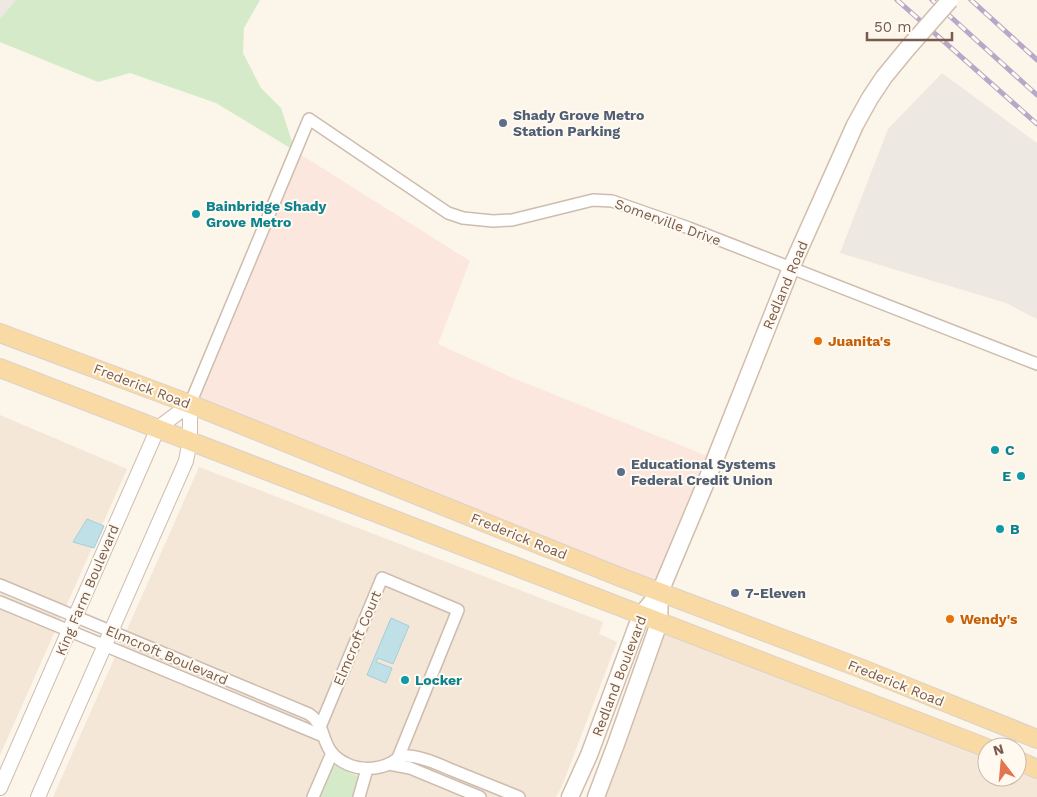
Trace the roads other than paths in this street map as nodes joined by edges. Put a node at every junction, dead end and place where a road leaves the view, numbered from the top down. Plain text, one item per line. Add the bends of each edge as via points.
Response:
1 (950, 0) edge
2 (791, 268) junction
3 (0, 333) edge
4 (1037, 364) edge
5 (0, 368) edge
6 (190, 404) junction
7 (158, 428) junction
8 (190, 440) junction
9 (0, 585) edge
10 (660, 592) junction
11 (0, 602) edge
12 (75, 616) junction
13 (641, 616) junction
14 (659, 623) junction
15 (70, 631) junction
16 (110, 631) junction
17 (105, 646) junction
18 (322, 731) junction
19 (1037, 739) edge
20 (977, 744) edge
21 (332, 753) junction
22 (394, 761) junction
23 (367, 769) junction
24 (0, 788) edge
25 (38, 797) edge
26 (313, 797) edge
27 (359, 797) edge
28 (480, 797) edge
29 (519, 797) edge
30 (570, 797) edge
31 (596, 797) edge

1 - 2 main road, Redland Road, bridge via 870,98
2 - 4 street, Somerville Drive
2 - 6 street, Somerville Drive via 612,201 593,200 512,220 463,218 448,213 309,119
2 - 10 main road, Redland Road
3 - 6 main road, Frederick Road
5 - 7 main road, Frederick Road
6 - 7 street, King Farm Boulevard
6 - 8 street
6 - 10 main road, Frederick Road
7 - 8 main road, Frederick Road
7 - 12 street, King Farm Boulevard
8 - 13 main road, Frederick Road
8 - 16 street via 186,461
9 - 12 street, Elmcroft Boulevard
10 - 13 main road, Redland Boulevard
10 - 14 main road, Redland Boulevard
10 - 19 main road, Frederick Road
11 - 15 street, Elmcroft Boulevard
12 - 15 street, King Farm Boulevard
12 - 16 street, Elmcroft Boulevard
13 - 14 main road, Frederick Road
13 - 30 main road, Redland Boulevard
14 - 20 main road, Frederick Road
14 - 31 main road, Redland Boulevard
15 - 17 street, Elmcroft Boulevard
15 - 24 street, King Farm Boulevard
16 - 17 street
16 - 18 street, Elmcroft Boulevard via 309,714 316,719
17 - 18 street, Elmcroft Boulevard
17 - 25 street
18 - 21 street, Elmcroft Boulevard
18 - 22 street, Elmcroft Court via 382,578 458,610
21 - 23 street via 350,765
21 - 26 street
22 - 23 street
22 - 28 street
22 - 29 street via 406,756 424,759
23 - 27 street

